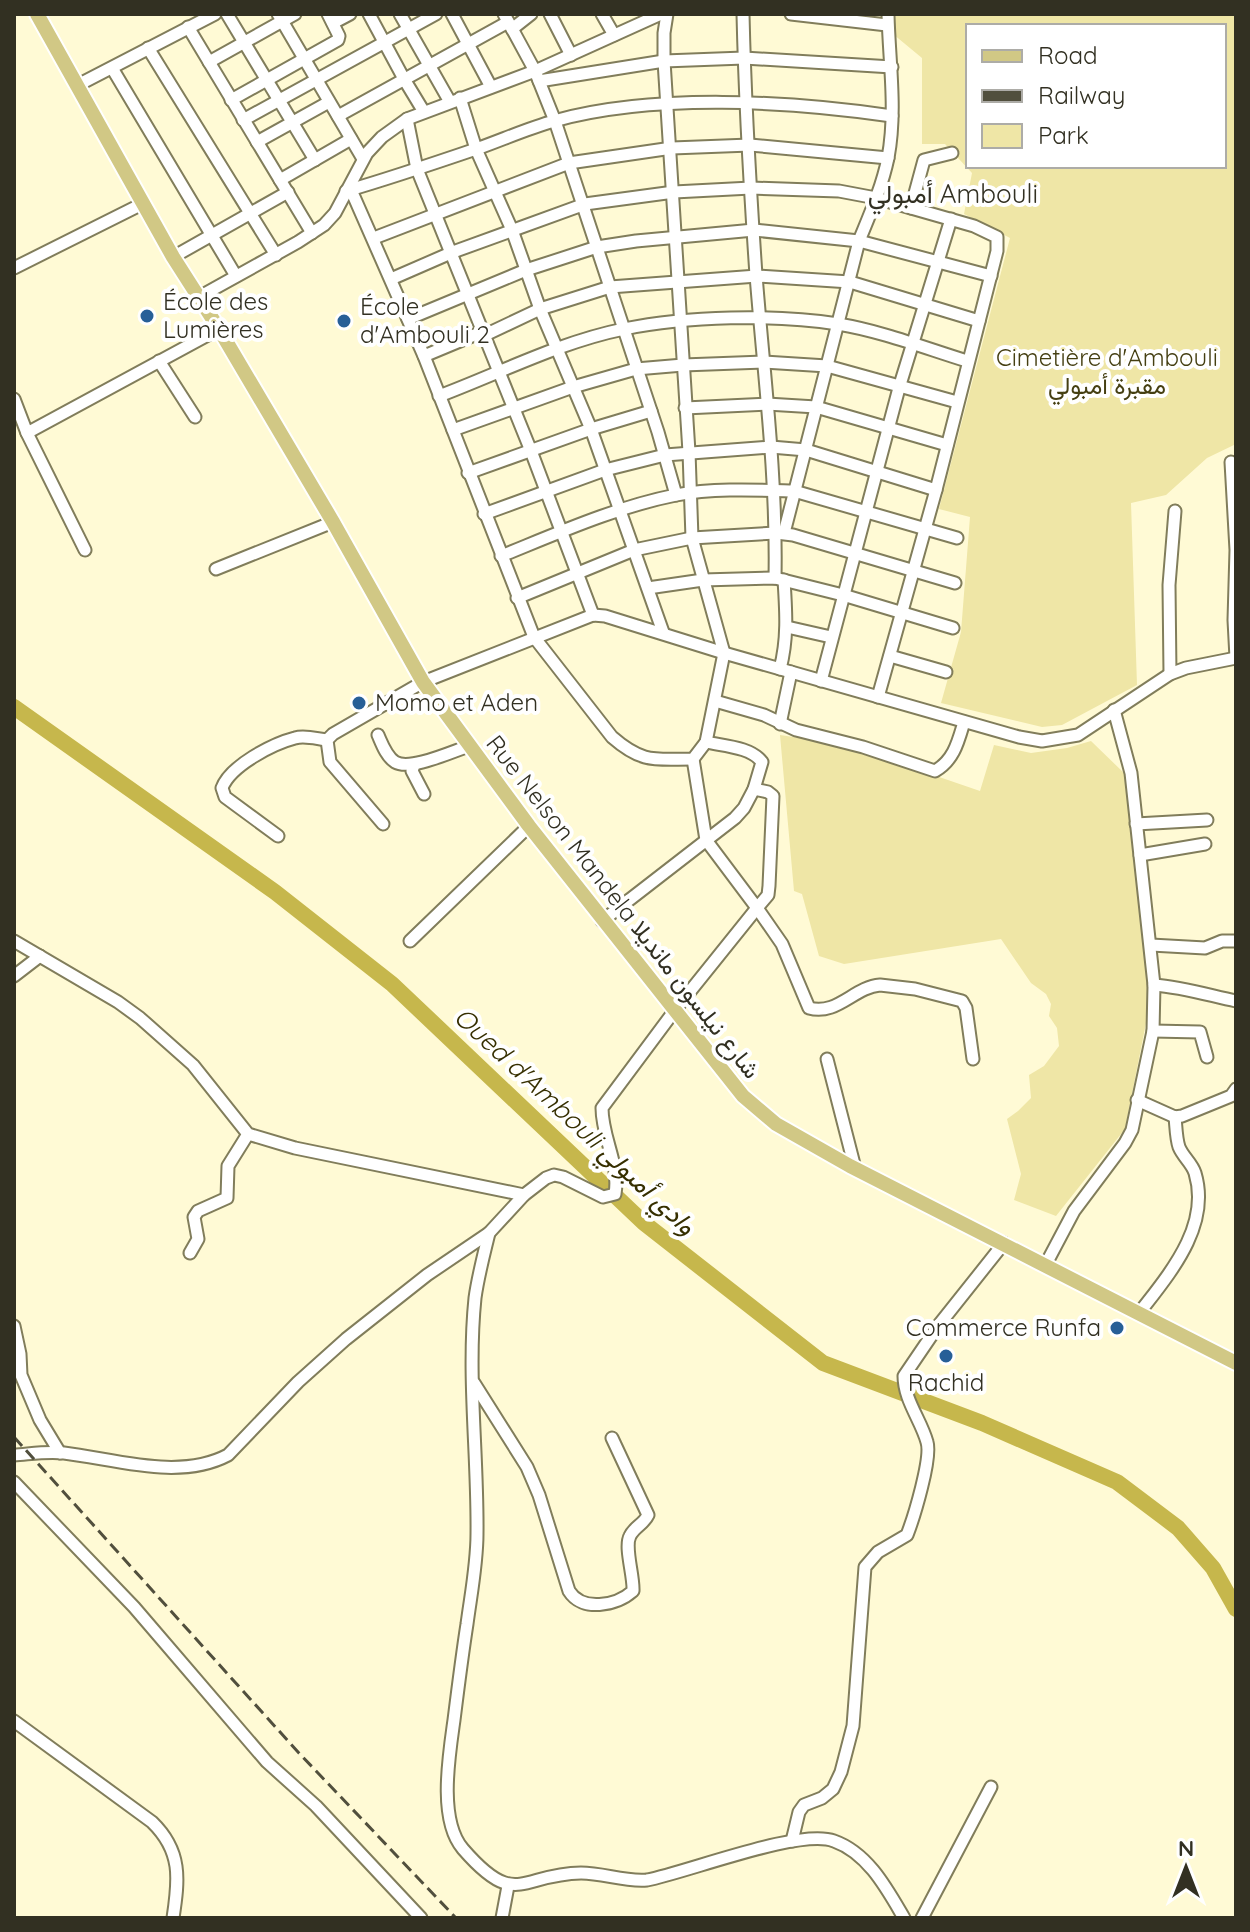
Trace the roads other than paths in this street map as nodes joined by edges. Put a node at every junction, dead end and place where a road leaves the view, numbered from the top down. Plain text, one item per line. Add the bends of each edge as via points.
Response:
1 (37, 14) edge
2 (215, 14) edge
3 (227, 14) edge
4 (295, 14) edge
5 (350, 14) edge
6 (369, 14) edge
7 (400, 14) edge
8 (436, 14) edge
9 (452, 14) edge
10 (531, 14) edge
11 (550, 14) edge
12 (602, 14) edge
13 (664, 14) edge
14 (743, 14) edge
15 (791, 14) edge
16 (281, 17) edge
17 (888, 17) edge
18 (330, 19) edge
19 (508, 22) edge
20 (188, 27) junction
21 (408, 29) junction
22 (614, 35) junction
23 (246, 42) junction
24 (383, 43) junction
25 (468, 43) junction
26 (148, 48) junction
27 (571, 55) junction
28 (744, 58) junction
29 (304, 59) junction
30 (664, 61) junction
31 (209, 62) junction
32 (429, 65) junction
33 (892, 67) junction
34 (112, 68) junction
35 (537, 76) junction
36 (267, 79) junction
37 (404, 79) junction
38 (317, 81) junction
39 (76, 86) junction
40 (491, 87) junction
41 (231, 100) junction
42 (279, 100) junction
43 (455, 100) junction
44 (329, 102) junction
45 (748, 103) junction
46 (668, 104) junction
47 (424, 112) junction
48 (338, 116) junction
49 (892, 116) junction
50 (407, 119) junction
51 (243, 120) junction
52 (555, 121) junction
53 (292, 123) junction
54 (351, 139) junction
55 (257, 142) junction
56 (750, 145) junction
57 (672, 148) junction
58 (476, 149) junction
59 (952, 153) dead end
60 (888, 158) junction
61 (363, 159) junction
62 (315, 160) junction
63 (569, 163) junction
64 (417, 169) junction
65 (280, 180) junction
66 (751, 188) junction
67 (349, 190) junction
68 (496, 190) junction
69 (288, 192) junction
70 (674, 192) junction
71 (876, 198) junction
72 (144, 203) junction
73 (585, 204) junction
74 (911, 208) junction
75 (251, 211) junction
76 (437, 213) junction
77 (951, 219) junction
78 (512, 230) junction
79 (754, 230) junction
80 (312, 233) junction
81 (211, 235) junction
82 (675, 237) junction
83 (374, 238) junction
84 (859, 241) junction
85 (597, 247) junction
86 (453, 252) junction
87 (276, 255) junction
88 (173, 257) junction
89 (938, 262) junction
90 (14, 268) edge
91 (526, 270) junction
92 (236, 276) junction
93 (757, 276) junction
94 (991, 276) junction
95 (391, 279) junction
96 (679, 281) junction
97 (850, 282) junction
98 (610, 287) junction
99 (469, 294) junction
100 (199, 297) junction
101 (926, 305) junction
102 (540, 309) junction
103 (761, 318) junction
104 (408, 319) junction
105 (979, 321) junction
106 (681, 322) junction
107 (839, 324) junction
108 (219, 329) junction
109 (623, 329) junction
110 (484, 333) junction
111 (913, 344) junction
112 (557, 349) junction
113 (424, 356) junction
114 (159, 361) junction
115 (967, 361) junction
116 (764, 362) junction
117 (683, 365) junction
118 (827, 366) junction
119 (636, 369) junction
120 (500, 373) junction
121 (573, 387) junction
122 (899, 388) junction
123 (439, 396) junction
124 (14, 399) edge
125 (957, 402) junction
126 (767, 404) junction
127 (816, 407) junction
128 (685, 408) junction
129 (514, 410) junction
130 (651, 411) junction
131 (195, 417) dead end
132 (591, 429) junction
133 (890, 429) junction
134 (453, 430) junction
135 (27, 433) junction
136 (947, 445) junction
137 (771, 447) junction
138 (806, 450) junction
139 (531, 451) junction
140 (689, 452) junction
141 (665, 455) junction
142 (1231, 462) dead end
143 (605, 470) junction
144 (879, 471) junction
145 (468, 473) junction
146 (772, 490) junction
147 (936, 490) junction
148 (794, 491) junction
149 (547, 492) junction
150 (689, 493) junction
151 (676, 495) junction
152 (620, 510) junction
153 (1175, 511) dead end
154 (868, 512) junction
155 (484, 514) junction
156 (333, 522) junction
157 (925, 530) junction
158 (562, 532) junction
159 (780, 533) junction
160 (692, 538) junction
161 (957, 538) dead end
162 (85, 550) dead end
163 (634, 550) junction
164 (855, 555) junction
165 (501, 556) junction
166 (216, 569) dead end
167 (914, 571) junction
168 (578, 573) junction
169 (780, 579) junction
170 (703, 580) junction
171 (955, 583) dead end
172 (648, 588) junction
173 (843, 595) junction
174 (517, 598) junction
175 (902, 613) junction
176 (593, 615) junction
177 (787, 627) junction
178 (953, 628) dead end
179 (663, 632) junction
180 (534, 637) junction
181 (831, 637) junction
182 (724, 653) junction
183 (890, 656) junction
184 (1236, 658) edge
185 (786, 670) junction
186 (946, 672) dead end
187 (1170, 674) junction
188 (821, 681) junction
189 (423, 682) junction
190 (878, 697) junction
191 (715, 701) junction
192 (1114, 710) junction
193 (964, 722) junction
194 (780, 724) junction
195 (378, 735) dead end
196 (327, 740) junction
197 (706, 742) junction
198 (469, 746) junction
199 (693, 759) junction
200 (414, 765) junction
201 (754, 789) junction
202 (424, 794) dead end
203 (1207, 820) dead end
204 (383, 824) dead end
205 (1136, 824) junction
206 (529, 826) junction
207 (278, 836) dead end
208 (706, 840) junction
209 (1205, 844) dead end
210 (1140, 855) junction
211 (757, 908) junction
212 (602, 921) junction
213 (14, 941) edge
214 (410, 941) dead end
215 (1236, 941) edge
216 (1151, 945) junction
217 (40, 956) junction
218 (14, 976) edge
219 (1154, 985) junction
220 (1236, 1001) edge
221 (675, 1010) junction
222 (1153, 1031) junction
223 (1207, 1057) dead end
224 (827, 1059) dead end
225 (973, 1059) dead end
226 (1236, 1089) edge
227 (1137, 1100) junction
228 (1175, 1117) junction
229 (248, 1134) junction
230 (855, 1168) junction
231 (524, 1195) junction
232 (489, 1233) junction
233 (1004, 1243) junction
234 (190, 1253) dead end
235 (1046, 1264) junction
236 (1140, 1312) junction
237 (14, 1326) edge
238 (1236, 1363) edge
239 (474, 1382) junction
240 (612, 1438) dead end
241 (60, 1453) junction
242 (14, 1455) edge
243 (14, 1482) edge
244 (14, 1721) edge
245 (991, 1787) dead end
246 (792, 1841) junction
247 (508, 1886) junction
248 (173, 1918) edge
249 (421, 1918) edge
250 (502, 1918) edge
251 (904, 1918) edge
252 (922, 1918) edge

1 - 39 main road, Rue Nelson Mandela شارع نيلسون مانديلا
2 - 20 street
3 - 23 street
4 - 16 street
5 - 18 street
6 - 24 street
7 - 21 street
8 - 21 street
9 - 25 street
10 - 19 street
11 - 27 street
12 - 22 street
13 - 22 street
13 - 30 street
14 - 28 street
15 - 17 street
16 - 23 street
16 - 29 street
17 - 33 street
18 - 29 street via 338,40
19 - 25 street
19 - 35 street
20 - 26 street
20 - 31 street
21 - 24 street
21 - 32 street
22 - 27 street
23 - 31 street
23 - 36 street
24 - 37 street
24 - 38 street
25 - 32 street
25 - 40 street
26 - 34 street
26 - 75 street
27 - 35 street
28 - 30 street
28 - 33 street
28 - 45 street
29 - 36 street
29 - 38 street
30 - 35 street
30 - 46 street
31 - 41 street
32 - 37 street
32 - 43 street
33 - 49 street
34 - 39 street
34 - 81 street
35 - 40 street
35 - 52 street
36 - 41 street
36 - 42 street
37 - 47 street
37 - 48 street
38 - 42 street
38 - 44 street
39 - 72 main road, Rue Nelson Mandela شارع نيلسون مانديلا
40 - 43 street
41 - 51 street
42 - 51 street
42 - 53 street
43 - 47 street
43 - 58 street
44 - 48 street
44 - 53 street
45 - 46 street
45 - 49 street
45 - 56 street
46 - 52 street
46 - 57 street
47 - 50 street
48 - 54 street
49 - 60 street
50 - 61 street
50 - 64 street
51 - 55 street
52 - 58 street
52 - 63 street
53 - 55 street
53 - 62 street
54 - 61 street
54 - 62 street
55 - 65 street
56 - 57 street
56 - 60 street
56 - 66 street
57 - 63 street
57 - 70 street
58 - 64 street
58 - 68 street
59 - 74 street via 924,160
60 - 71 street
61 - 67 street
62 - 65 street
63 - 68 street
63 - 73 street
64 - 67 street
64 - 76 street
65 - 69 street
66 - 70 street
66 - 71 street via 839,191
66 - 79 street
67 - 80 street via 335,213
67 - 83 street
68 - 76 street
68 - 78 street
69 - 75 street
69 - 80 street
70 - 73 street
70 - 82 street
71 - 74 street
71 - 84 street
72 - 88 main road, Rue Nelson Mandela شارع نيلسون مانديلا
72 - 90 street
73 - 78 street
73 - 85 street
74 - 77 street
75 - 81 street
75 - 87 street
76 - 83 street
76 - 86 street
77 - 89 street
77 - 94 street via 997,237
78 - 86 street
78 - 91 street
79 - 82 street
79 - 84 street
79 - 93 street
80 - 87 street
81 - 88 street
81 - 92 street
82 - 85 street
82 - 96 street
83 - 95 street
84 - 89 street
84 - 97 street
85 - 91 street
85 - 98 street
86 - 95 street
86 - 99 street
87 - 92 street
88 - 100 main road, Rue Nelson Mandela شارع نيلسون مانديلا
89 - 94 street
89 - 101 street
91 - 99 street
91 - 102 street
92 - 100 street
93 - 96 street
93 - 97 street
93 - 103 street
94 - 105 street
95 - 104 street
96 - 98 street
96 - 106 street
97 - 101 street
97 - 107 street
98 - 102 street
98 - 109 street
99 - 104 street
99 - 110 street
100 - 108 main road, Rue Nelson Mandela شارع نيلسون مانديلا
101 - 105 street
101 - 111 street
102 - 110 street
102 - 112 street
103 - 106 street
103 - 107 street
103 - 116 street
104 - 113 street
105 - 115 street
106 - 109 street
106 - 117 street
107 - 111 street
107 - 118 street
108 - 114 street
108 - 156 main road, Rue Nelson Mandela شارع نيلسون مانديلا
109 - 112 street
109 - 119 street
110 - 113 street
110 - 120 street
111 - 115 street
111 - 122 street
112 - 120 street
112 - 121 street
113 - 123 street
114 - 131 street
114 - 135 street
115 - 125 street
116 - 117 street
116 - 118 street
116 - 126 street
117 - 119 street
117 - 128 street
118 - 122 street
118 - 127 street
119 - 121 street
119 - 130 street
120 - 123 street
120 - 129 street
121 - 129 street
121 - 132 street
122 - 125 street
122 - 133 street
123 - 134 street
124 - 135 street
125 - 136 street
126 - 127 street
126 - 128 street
126 - 137 street
127 - 133 street
127 - 138 street
128 - 140 street
129 - 134 street
129 - 139 street
130 - 132 street
130 - 141 street
132 - 139 street
132 - 143 street
133 - 136 street
133 - 144 street
134 - 145 street
135 - 162 street
136 - 147 street
137 - 138 street
137 - 140 street
137 - 146 street
138 - 144 street
138 - 148 street
139 - 145 street
139 - 149 street
140 - 141 street
140 - 150 street
141 - 143 street
141 - 151 street
142 - 184 street
143 - 149 street
143 - 152 street
144 - 147 street
144 - 154 street
145 - 155 street
146 - 148 street
146 - 150 street
146 - 159 street
147 - 157 street
148 - 154 street
148 - 159 street
149 - 155 street
149 - 158 street
150 - 151 street
150 - 160 street
151 - 152 street
152 - 158 street
152 - 163 street
153 - 187 street
154 - 157 street
154 - 164 street
155 - 165 street
156 - 166 street
156 - 189 main road, Rue Nelson Mandela شارع نيلسون مانديلا
157 - 161 street
157 - 167 street
158 - 165 street
158 - 168 street
159 - 160 street
159 - 164 street
159 - 169 street
160 - 163 street
160 - 170 street
163 - 168 street
163 - 172 street
164 - 167 street
164 - 173 street
165 - 174 street
167 - 171 street
167 - 175 street
168 - 174 street
168 - 176 street
169 - 170 street
169 - 173 street
169 - 177 street
170 - 172 street
170 - 182 street
172 - 179 street
173 - 175 street
173 - 181 street
174 - 180 street
175 - 178 street
175 - 183 street
176 - 179 street
176 - 180 street
177 - 181 street
177 - 185 street
179 - 182 street
180 - 189 street
180 - 199 street via 628,751 647,759
181 - 188 street
182 - 185 street
182 - 191 street
183 - 186 street
183 - 190 street
184 - 187 street
185 - 188 street
185 - 194 street
187 - 192 street
188 - 190 street
189 - 196 street
189 - 198 main road, Rue Nelson Mandela شارع نيلسون مانديلا
190 - 193 street
191 - 194 street
191 - 197 street
192 - 193 street via 1078,735 1042,741
192 - 205 street via 1131,773
193 - 194 street via 956,749 935,771
195 - 200 street via 395,762
196 - 204 street via 330,762
196 - 207 street via 298,737 239,765 226,777 225,797
197 - 199 street
197 - 201 street via 758,756 762,762
198 - 200 street
198 - 206 main road, Rue Nelson Mandela شارع نيلسون مانديلا
199 - 208 street
200 - 202 street
201 - 208 street via 744,808
201 - 211 street via 773,796 769,886
203 - 205 street
205 - 210 street
206 - 212 main road, Rue Nelson Mandela شارع نيلسون مانديلا
206 - 214 street
208 - 211 street
208 - 212 street
209 - 210 street
210 - 216 street
211 - 221 street
211 - 225 street via 782,944 809,1008 830,1008 871,985 962,1001
212 - 221 main road, Rue Nelson Mandela شارع نيلسون مانديلا
213 - 217 street
215 - 216 street via 1205,948
216 - 219 street
217 - 218 street
217 - 229 street via 140,1018 193,1065
219 - 220 street
219 - 222 street
221 - 230 main road, Rue Nelson Mandela شارع نيلسون مانديلا via 743,1096 776,1124
221 - 231 street via 602,1108 617,1178 615,1194 603,1197 554,1175
222 - 223 street via 1200,1032
222 - 227 street
224 - 230 street
226 - 228 street via 1211,1106
227 - 228 street
227 - 235 street via 1125,1143 1074,1211
228 - 236 street via 1178,1145 1196,1177 1197,1209 1175,1266
229 - 231 street
229 - 234 street via 228,1166 227,1198 194,1217 198,1239
230 - 233 main road, Rue Nelson Mandela شارع نيلسون مانديلا
231 - 232 street
232 - 239 street via 476,1297
232 - 241 street via 346,1339 228,1455 177,1467
233 - 235 main road, Rue Nelson Mandela شارع نيلسون مانديلا
233 - 246 street via 904,1376 928,1455 907,1535 878,1552 863,1574 857,1695 841,1772 833,1789 799,1812
235 - 236 main road, Rue Nelson Mandela شارع نيلسون مانديلا
236 - 238 main road, Rue Nelson Mandela شارع نيلسون مانديلا
237 - 241 street via 21,1375
239 - 240 street via 527,1467 569,1591 584,1605 633,1591 628,1543 648,1515
239 - 247 street via 475,1570 446,1814 462,1848
241 - 242 street
243 - 249 street via 134,1607 267,1762
244 - 248 street via 167,1836 175,1852
245 - 252 street
246 - 247 street via 647,1880 579,1873
246 - 251 street via 821,1838 845,1846 878,1876
247 - 250 street

